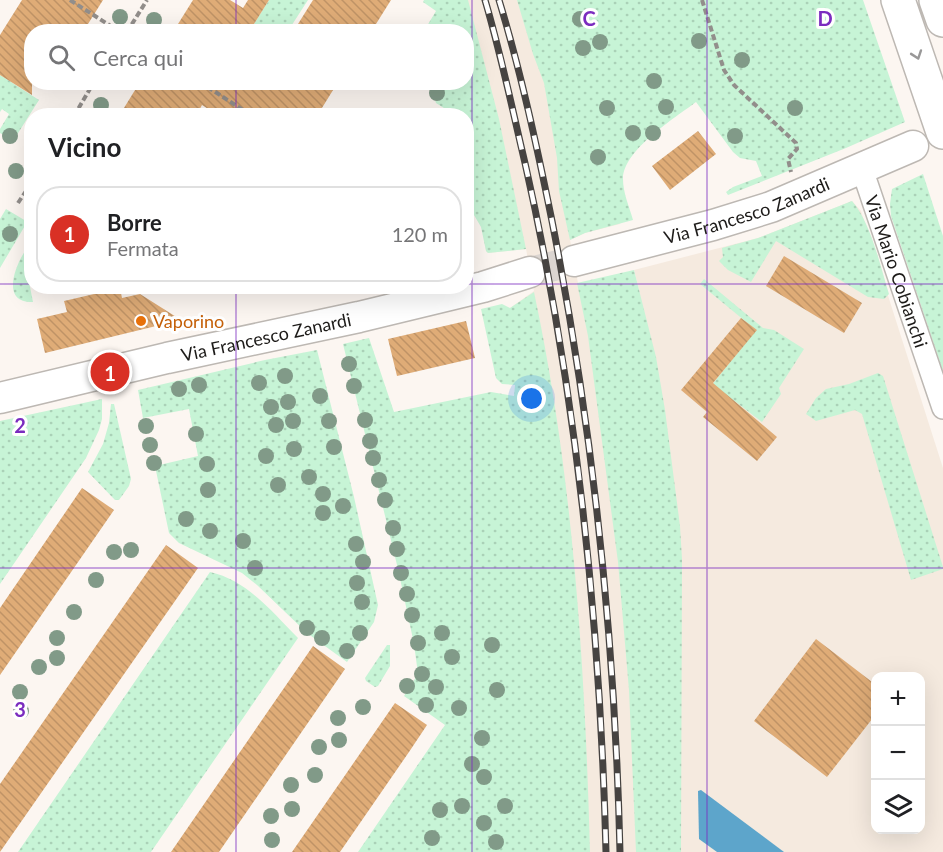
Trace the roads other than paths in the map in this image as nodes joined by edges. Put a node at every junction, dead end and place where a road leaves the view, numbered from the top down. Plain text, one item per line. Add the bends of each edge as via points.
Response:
1 (898, 0) edge
2 (936, 0) edge
3 (943, 20) edge
4 (943, 132) edge
5 (914, 146) dead end
6 (862, 169) junction
7 (574, 261) tunnel mouth
8 (530, 272) tunnel mouth
9 (474, 289) edge
10 (454, 294) edge
11 (0, 398) edge
12 (943, 408) edge

1 -> 4 highway
2 - 3 highway
5 - 6 main road, Via Francesco Zanardi
6 - 7 main road, Via Francesco Zanardi via 771,207
6 - 12 street, Via Mario Cobianchi
8 - 9 main road, Via Francesco Zanardi
10 - 11 main road, Via Francesco Zanardi

